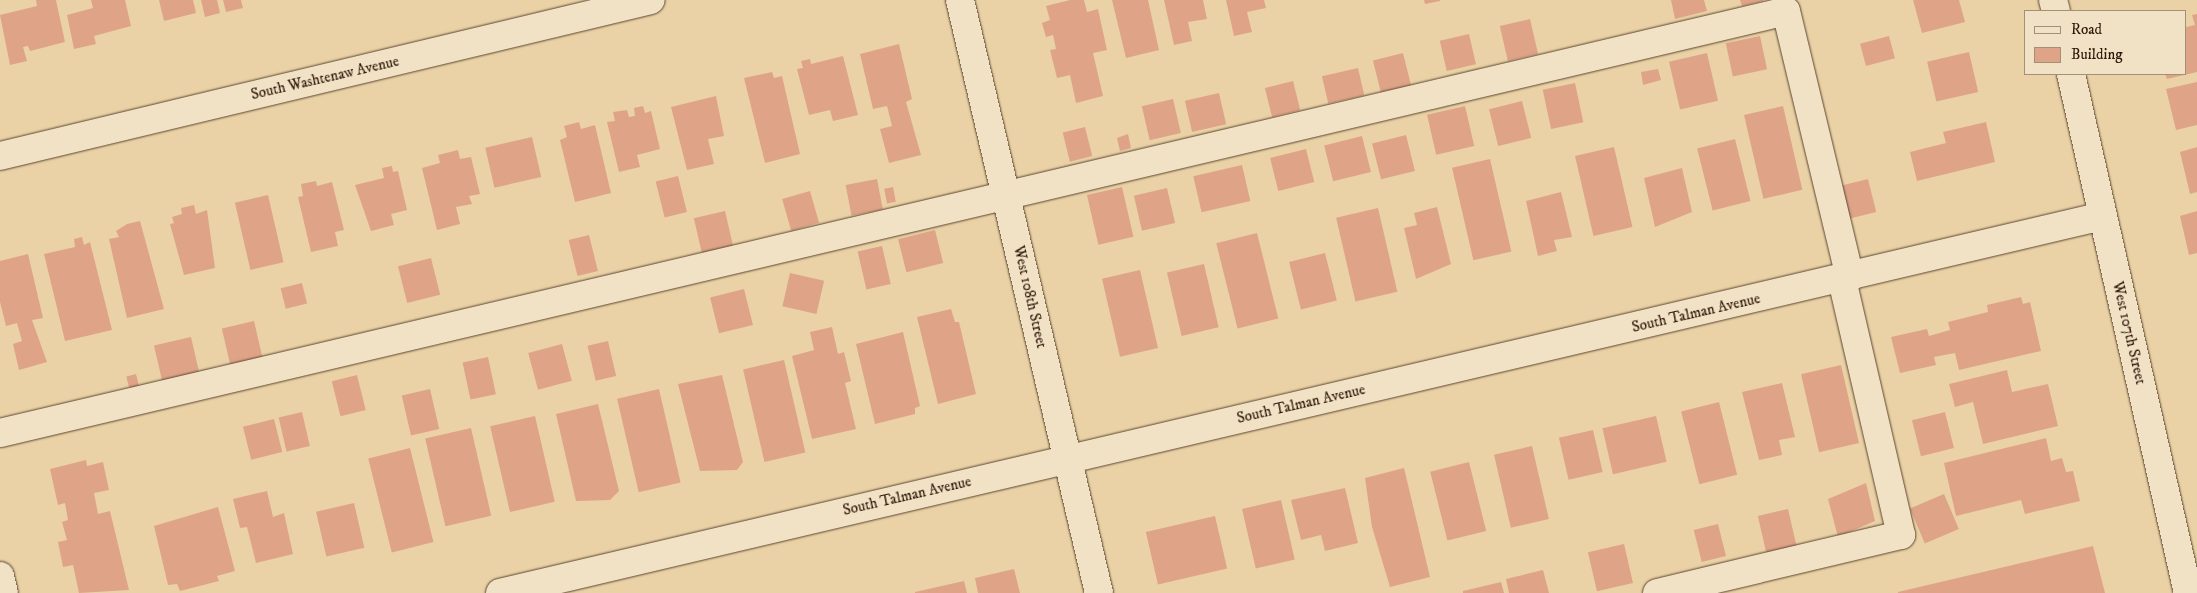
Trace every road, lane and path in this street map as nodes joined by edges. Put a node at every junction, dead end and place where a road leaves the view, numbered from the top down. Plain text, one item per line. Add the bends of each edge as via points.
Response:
1 (651, 0) edge
2 (960, 0) edge
3 (2070, 75) edge
4 (0, 156) edge
5 (1006, 194) junction
6 (2102, 216) junction
7 (1846, 278) junction
8 (0, 433) edge
9 (1067, 458) junction
10 (0, 576) edge
11 (4, 593) edge
12 (500, 593) edge
13 (1099, 593) edge
14 (1657, 593) edge
15 (2188, 593) edge

1 - 4 street, South Washtenaw Avenue
2 - 5 street, West 108th Street
3 - 6 street, West 107th Street
5 - 7 street via 1786,11
5 - 8 street
5 - 9 street, West 108th Street
6 - 7 street, South Talman Avenue
6 - 15 street, West 107th Street
7 - 9 street, South Talman Avenue
7 - 14 street via 1901,535
9 - 12 street, South Talman Avenue
9 - 13 street, West 108th Street
10 - 11 street

